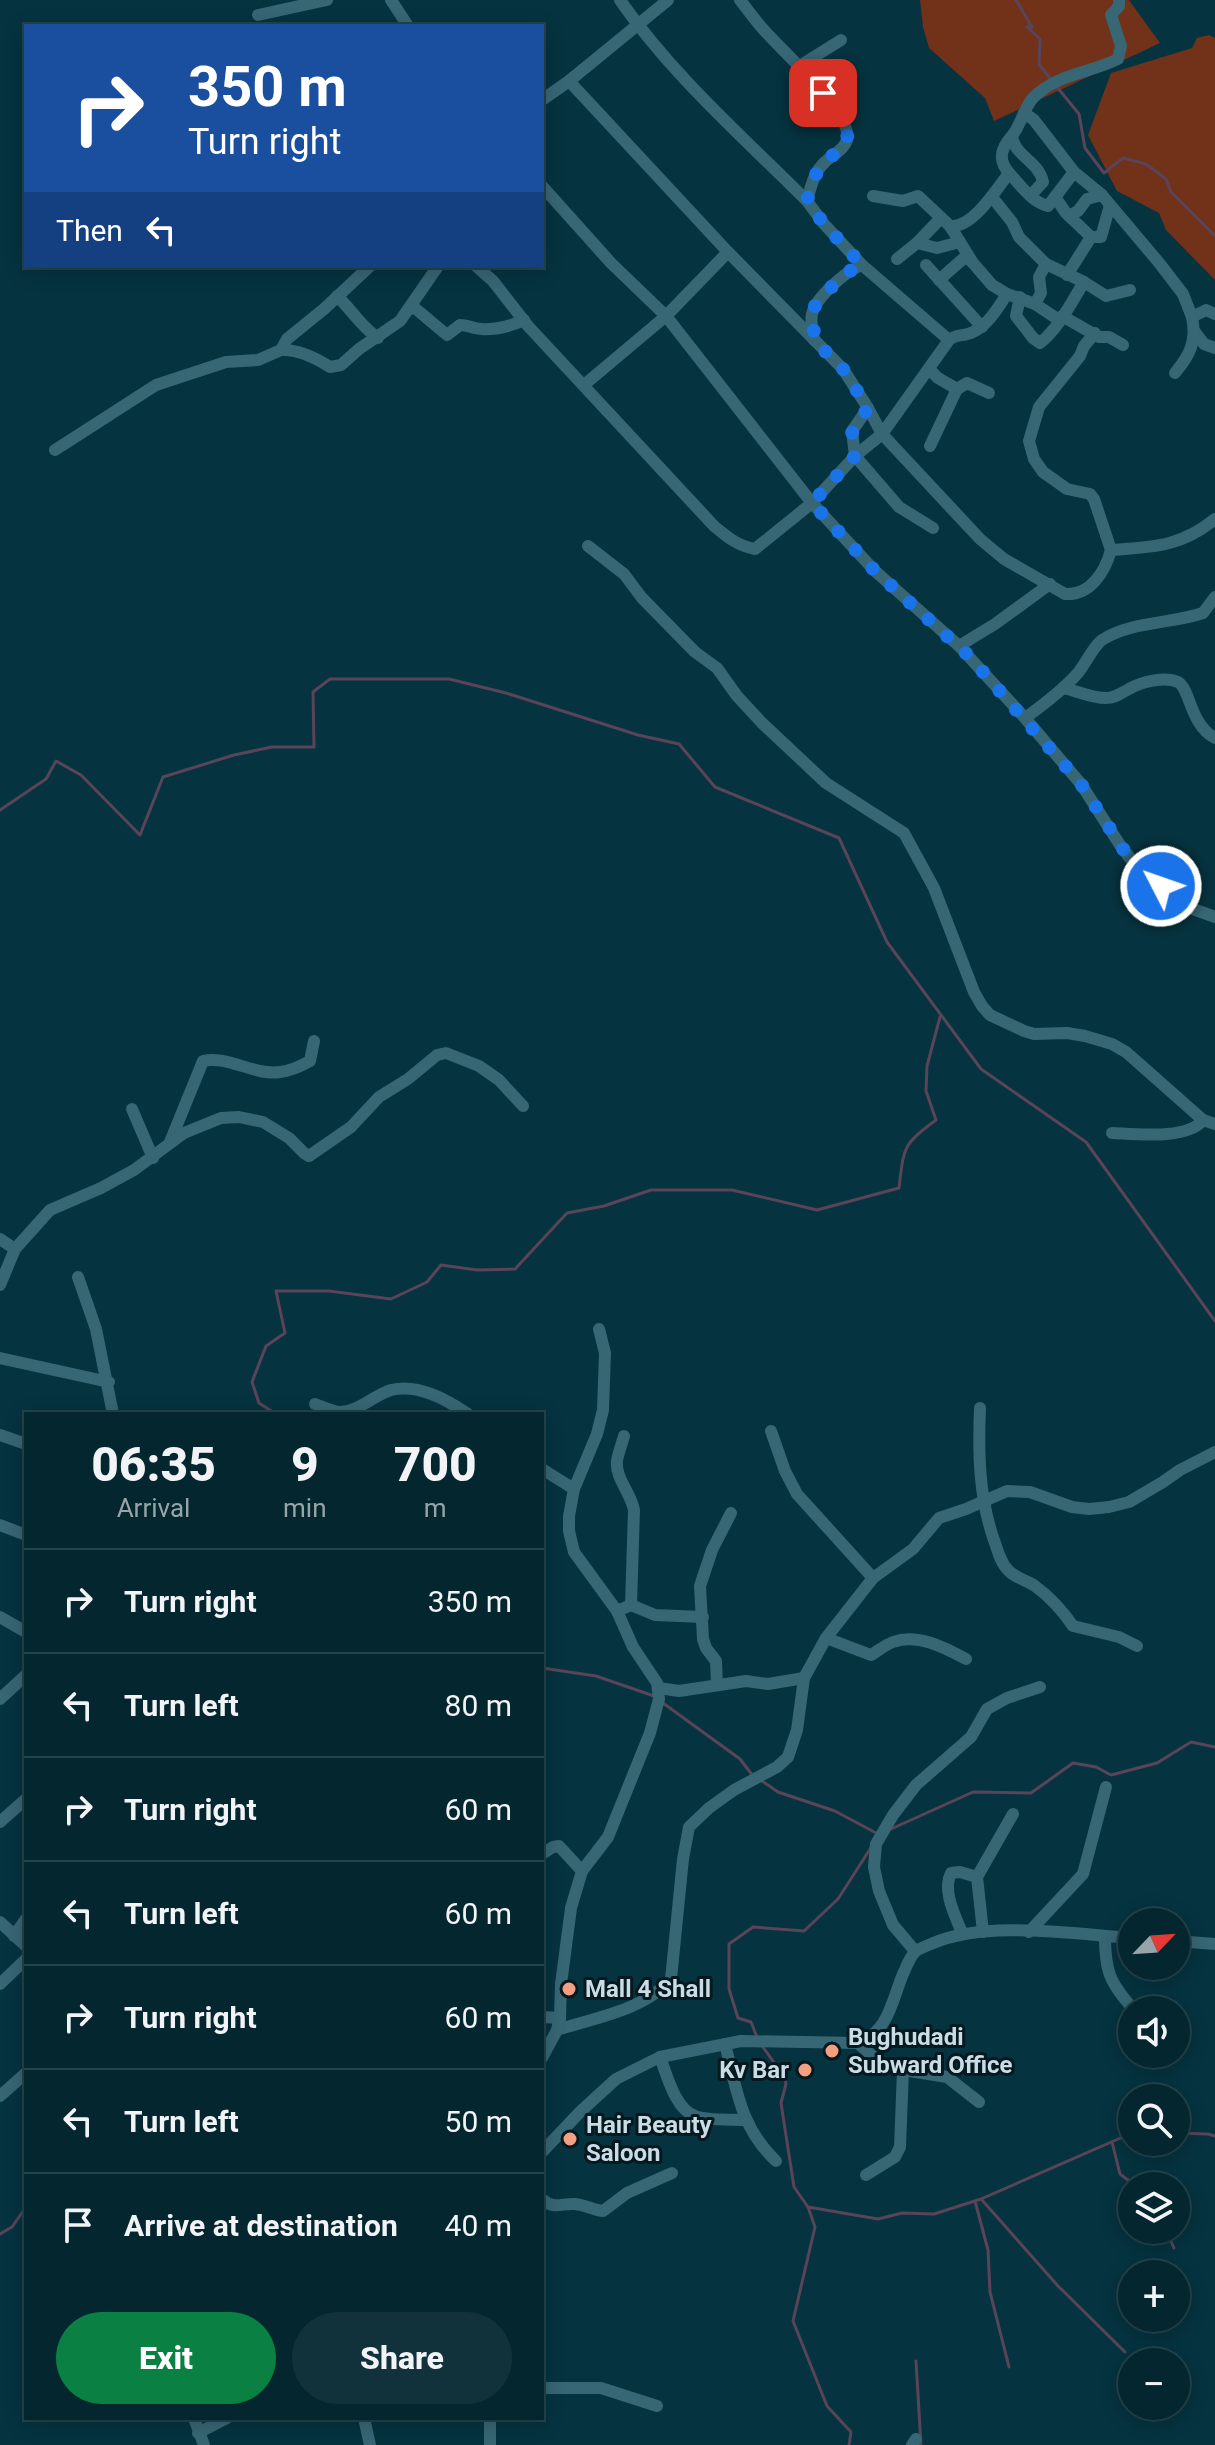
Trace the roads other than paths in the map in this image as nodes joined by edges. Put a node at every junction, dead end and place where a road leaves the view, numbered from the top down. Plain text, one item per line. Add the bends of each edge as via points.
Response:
1 (327, 0) edge
2 (391, 0) edge
3 (620, 0) edge
4 (668, 0) edge
5 (740, 0) edge
6 (1119, 0) edge
7 (258, 15) dead end
8 (407, 24) edge
9 (637, 24) junction
10 (841, 40) dead end
11 (798, 67) junction
12 (569, 81) junction
13 (544, 99) edge
14 (1024, 113) junction
15 (1012, 136) junction
16 (1053, 145) junction
17 (1034, 164) junction
18 (1074, 172) junction
19 (1009, 173) junction
20 (544, 188) edge
21 (1031, 195) junction
22 (873, 196) dead end
23 (992, 197) junction
24 (1055, 197) junction
25 (1106, 200) junction
26 (807, 201) junction
27 (945, 222) junction
28 (1080, 225) junction
29 (961, 241) junction
30 (917, 243) junction
31 (728, 252) junction
32 (897, 259) dead end
33 (967, 262) junction
34 (1046, 264) junction
35 (862, 265) junction
36 (926, 265) dead end
37 (368, 268) edge
38 (437, 268) edge
39 (478, 268) edge
40 (1067, 275) junction
41 (939, 280) junction
42 (1084, 282) junction
43 (1130, 290) dead end
44 (337, 296) junction
45 (1014, 296) junction
46 (1035, 304) junction
47 (409, 308) junction
48 (1215, 314) edge
49 (666, 316) junction
50 (1057, 316) junction
51 (1192, 317) junction
52 (524, 320) junction
53 (982, 327) junction
54 (1195, 332) junction
55 (1095, 333) junction
56 (378, 338) junction
57 (949, 340) junction
58 (815, 341) junction
59 (1123, 345) dead end
60 (1215, 348) edge
61 (281, 350) junction
62 (929, 369) junction
63 (1175, 373) dead end
64 (584, 385) junction
65 (957, 389) junction
66 (989, 393) dead end
67 (868, 408) junction
68 (882, 434) junction
69 (930, 446) dead end
70 (55, 450) dead end
71 (855, 456) junction
72 (812, 503) junction
73 (1215, 519) edge
74 (933, 528) dead end
75 (588, 546) dead end
76 (1111, 550) junction
77 (1050, 584) junction
78 (1215, 597) edge
79 (959, 646) junction
80 (1063, 688) junction
81 (1025, 718) junction
82 (1215, 738) edge
83 (1215, 917) edge
84 (314, 1041) dead end
85 (523, 1106) dead end
86 (132, 1109) dead end
87 (1209, 1122) edge
88 (1112, 1133) dead end
89 (170, 1142) junction
90 (153, 1158) junction
91 (0, 1239) edge
92 (15, 1249) junction
93 (78, 1277) dead end
94 (0, 1285) edge
95 (599, 1329) dead end
96 (0, 1358) edge
97 (109, 1382) junction
98 (315, 1404) dead end
99 (980, 1408) dead end
100 (113, 1412) edge
101 (336, 1412) edge
102 (336, 1412) edge
103 (465, 1412) edge
104 (771, 1431) dead end
105 (0, 1435) edge
106 (624, 1436) dead end
107 (24, 1443) edge
108 (1215, 1452) edge
109 (544, 1470) edge
110 (574, 1489) junction
111 (984, 1502) junction
112 (731, 1513) dead end
113 (0, 1525) edge
114 (24, 1534) edge
115 (873, 1578) junction
116 (631, 1605) junction
117 (617, 1611) junction
118 (0, 1617) edge
119 (703, 1617) junction
120 (24, 1631) edge
121 (826, 1638) junction
122 (1137, 1646) dead end
123 (966, 1659) dead end
124 (24, 1677) edge
125 (804, 1678) junction
126 (717, 1685) junction
127 (1040, 1687) dead end
128 (659, 1688) junction
129 (0, 1699) edge
130 (1106, 1787) dead end
131 (24, 1801) edge
132 (1013, 1814) dead end
133 (0, 1822) edge
134 (544, 1853) edge
135 (582, 1871) junction
136 (977, 1877) junction
137 (0, 1922) edge
138 (24, 1922) edge
139 (983, 1932) junction
140 (1029, 1932) junction
141 (962, 1933) junction
142 (14, 1936) junction
143 (1105, 1936) junction
144 (1118, 1937) edge
145 (1190, 1942) edge
146 (24, 1944) edge
147 (1215, 1944) edge
148 (915, 1951) junction
149 (24, 1961) edge
150 (0, 1984) edge
151 (1121, 1996) edge
152 (544, 2018) edge
153 (558, 2024) junction
154 (858, 2043) junction
155 (725, 2044) junction
156 (544, 2054) edge
157 (660, 2057) junction
158 (903, 2070) junction
159 (24, 2075) edge
160 (0, 2096) edge
161 (979, 2102) dead end
162 (746, 2120) junction
163 (544, 2150) edge
164 (776, 2161) dead end
165 (672, 2173) dead end
166 (866, 2175) dead end
167 (544, 2201) edge
168 (544, 2388) edge
169 (657, 2406) dead end
170 (195, 2420) edge
171 (225, 2420) edge
172 (364, 2420) edge
173 (490, 2420) edge
174 (201, 2439) edge
175 (370, 2445) edge
176 (490, 2445) edge

1 - 7 street
2 - 8 street
3 - 9 street
4 - 9 street
5 - 11 street
6 - 14 street via 1111,15 1121,46 1118,59 1063,78 1033,98
9 - 12 street
9 - 26 street
10 - 11 street
11 - 26 street via 829,101 848,137 822,164
12 - 13 street
12 - 31 street
14 - 15 street
14 - 16 street
15 - 17 street
15 - 19 street via 1001,153
16 - 17 street
16 - 18 street
17 - 21 street via 1043,182
18 - 24 street
18 - 25 street
19 - 21 street
19 - 23 street
20 - 49 street
21 - 24 street via 1046,207
22 - 27 street via 903,201 916,195
23 - 27 street via 963,224
23 - 34 street via 1019,237
24 - 28 street
25 - 28 street via 1087,199
25 - 28 street via 1101,237
25 - 51 street via 1183,294
26 - 35 street
27 - 29 street
27 - 30 street
28 - 40 street
29 - 30 street via 937,248
29 - 33 street
30 - 32 street
31 - 49 street
31 - 58 street
33 - 41 street
33 - 45 street
34 - 40 street
34 - 46 street
35 - 57 street
35 - 58 street via 846,273 815,306
36 - 41 street
37 - 44 street
38 - 47 street
39 - 52 street
40 - 42 street
41 - 53 street
42 - 43 street via 1106,296
42 - 50 street
44 - 56 street
44 - 61 street
45 - 46 street
45 - 50 street via 1016,316 1040,343 1055,331
45 - 53 street
46 - 50 street
47 - 52 street via 447,335 460,325 490,329
47 - 56 street
48 - 51 street via 1206,310
49 - 64 street
49 - 72 street
50 - 55 street
51 - 54 street
52 - 64 street
53 - 57 street
54 - 60 street
54 - 63 street via 1193,346
55 - 59 street
55 - 76 street via 1039,407 1029,441 1043,472 1094,499
56 - 61 street via 333,368 318,358
57 - 62 street
58 - 67 street via 843,369
61 - 70 street via 156,385
62 - 65 street
62 - 68 street
64 - 72 street via 714,526 744,547 755,549
65 - 66 street via 967,383
65 - 69 street
67 - 68 street
67 - 71 street via 852,431
68 - 71 street
68 - 77 street via 980,539
71 - 72 street
71 - 74 street via 899,507
72 - 79 street via 875,571
73 - 76 street via 1178,542
75 - 87 street via 624,574 695,652 717,668 762,723 826,783 904,833 934,888 974,992 990,1015 1034,1034 1067,1033 1112,1044
76 - 77 street via 1098,578 1084,592 1065,594
77 - 79 street
78 - 80 street via 1203,613 1105,638
79 - 81 street
80 - 81 street
80 - 82 street via 1108,698 1139,685 1176,681 1185,688 1201,727
81 - 83 street via 1081,784 1136,866 1193,909
84 - 89 street via 310,1061 277,1073 203,1061
85 - 89 street via 479,1066 446,1053 379,1097 351,1127 309,1156 263,1122 239,1117 221,1118
86 - 90 street
87 - 88 street via 1186,1131
89 - 90 street
90 - 92 street via 50,1210
91 - 92 street
92 - 94 street
93 - 97 street
95 - 110 street via 605,1353 603,1410
96 - 97 street
97 - 100 street
98 - 102 street
99 - 111 street
101 - 103 street via 402,1389 432,1394
104 - 115 street via 797,1494
105 - 107 street
106 - 116 street via 617,1462 634,1510
108 - 111 street via 1129,1502 1109,1507 1072,1507 1018,1491
109 - 110 street
110 - 117 street via 569,1531 574,1552
111 - 115 street via 939,1518 913,1549
111 - 122 street via 1009,1571 1040,1591 1073,1626
112 - 119 street via 702,1576
113 - 114 street
115 - 121 street
116 - 117 street
116 - 119 street via 655,1615
117 - 128 street
118 - 120 street
119 - 126 street via 703,1639 716,1661
121 - 123 street via 871,1655 909,1640 936,1644
121 - 125 street
124 - 129 street
125 - 126 street
125 - 153 street via 788,1757 689,1827 671,1979 636,2004
126 - 128 street via 679,1691
127 - 148 street via 987,1709 971,1737 916,1785 876,1844 879,1891 893,1925
128 - 135 street via 650,1733 608,1837
130 - 140 street via 1083,1874
131 - 133 street
132 - 136 street
134 - 135 street via 559,1846
135 - 153 street via 571,1908
136 - 139 street
136 - 141 street via 951,1873 947,1884
137 - 142 street
138 - 142 street
139 - 140 street
139 - 141 street
140 - 143 street
141 - 148 street
142 - 146 street
143 - 144 street
143 - 151 street via 1105,1962
145 - 147 street
148 - 154 street via 883,2025
149 - 150 street
152 - 153 street
153 - 156 street
154 - 155 street
154 - 158 street via 879,2062
155 - 157 street
155 - 162 street
157 - 162 street via 670,2083 695,2117
157 - 163 street via 616,2079
158 - 161 street via 947,2077
158 - 166 street via 900,2147 895,2157
159 - 160 street
162 - 164 street
165 - 167 street via 627,2193 603,2211
168 - 169 street via 601,2388
170 - 174 street
171 - 174 street
172 - 175 street
173 - 176 street

